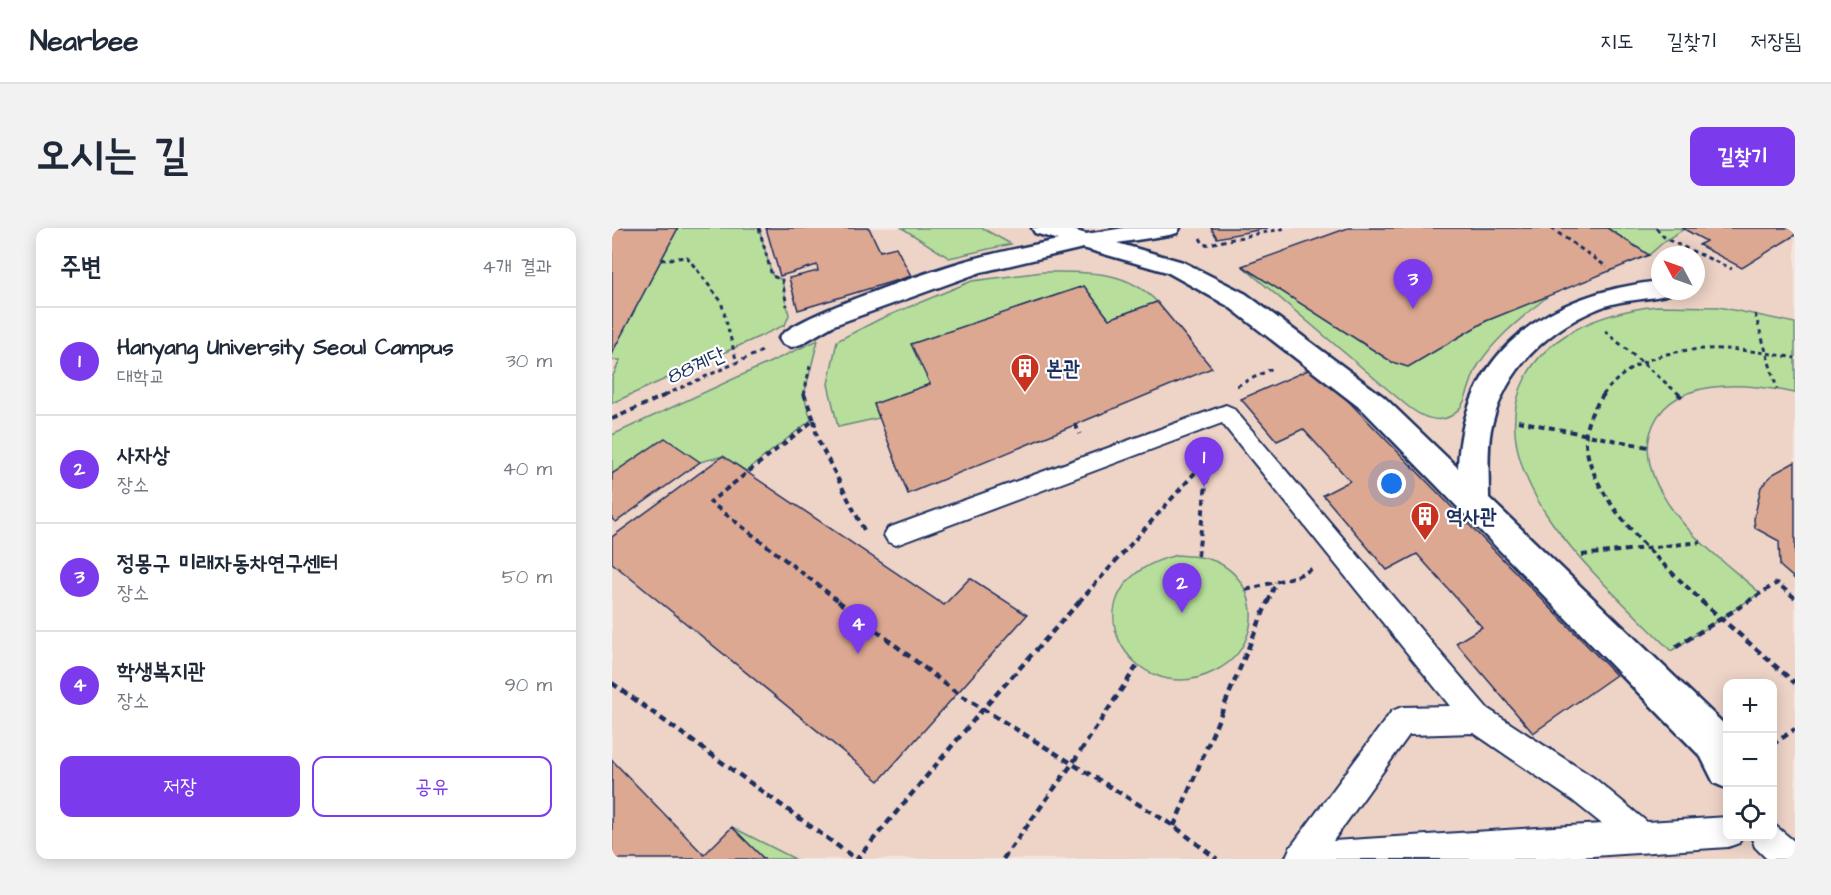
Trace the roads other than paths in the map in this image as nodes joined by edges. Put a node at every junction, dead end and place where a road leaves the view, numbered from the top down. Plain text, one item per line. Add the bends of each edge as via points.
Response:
1 (1043, 228) edge
2 (1169, 228) edge
3 (1083, 241) junction
4 (1651, 289) edge
5 (792, 338) road end
6 (1473, 500) junction
7 (896, 535) road end
8 (1478, 719) junction
9 (1723, 759) edge
10 (1723, 832) edge
11 (1643, 838) junction
12 (1770, 841) edge
13 (1301, 859) edge
14 (1790, 859) edge

1 - 3 street
2 - 3 street
3 - 5 street via 974,266 825,319
3 - 6 street via 1175,267 1237,300 1374,404
4 - 6 street via 1589,304 1548,322 1515,351 1493,384 1477,428
6 - 9 street via 1715,743
7 - 8 lane via 1226,413
8 - 11 lane via 1583,789
8 - 13 lane via 1402,721
10 - 11 lane
11 - 13 lane
12 - 14 lane

